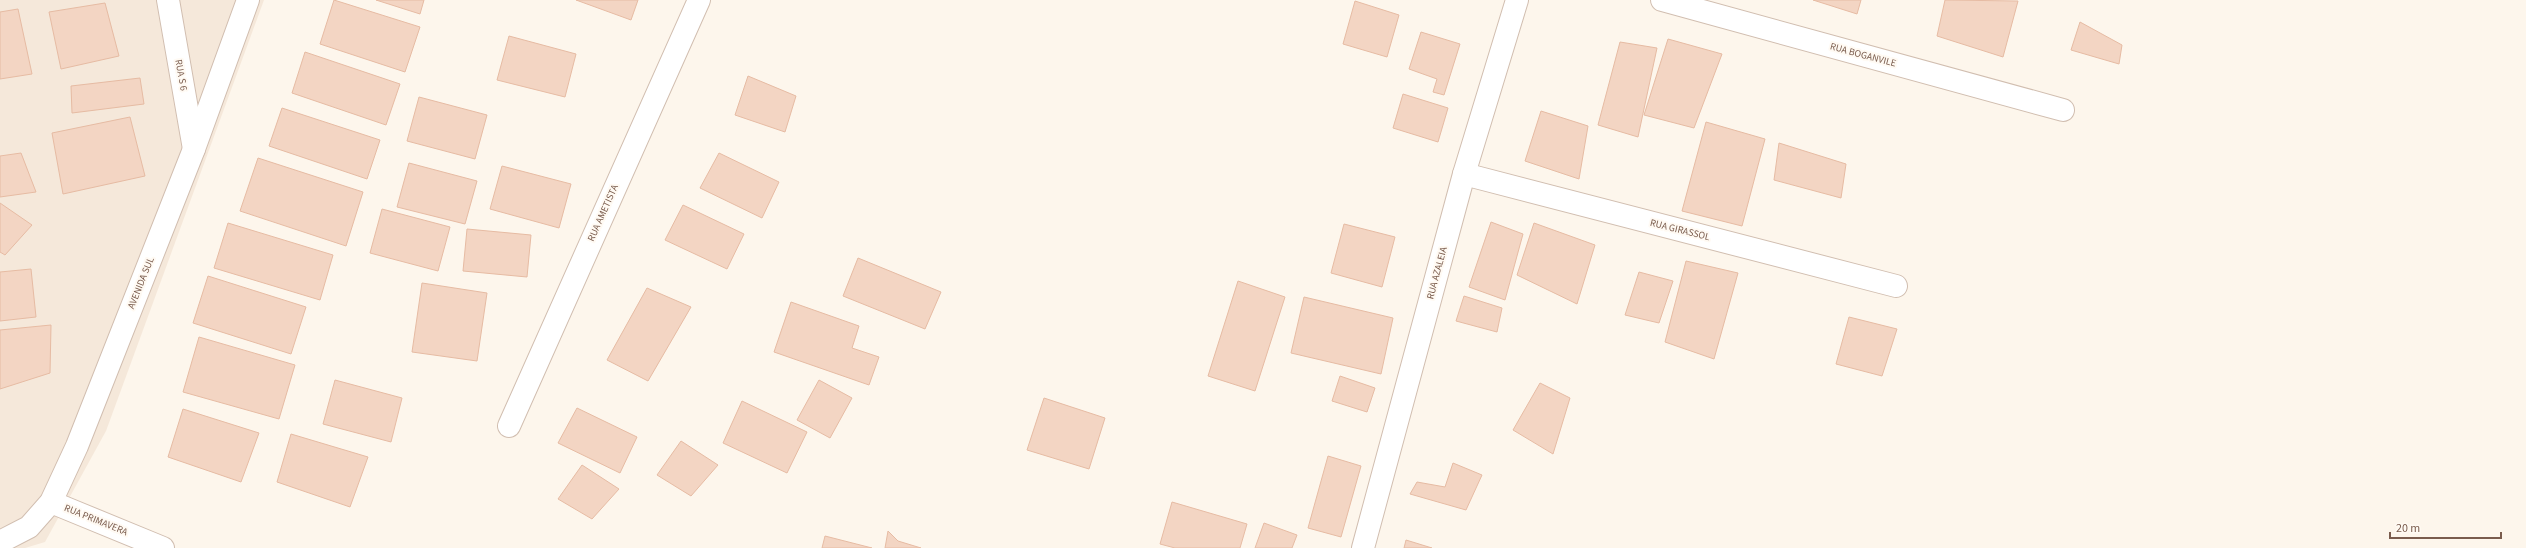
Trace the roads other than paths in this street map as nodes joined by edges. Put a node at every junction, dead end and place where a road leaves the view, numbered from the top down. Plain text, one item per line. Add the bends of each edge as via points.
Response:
1 (168, 0) edge
2 (248, 0) edge
3 (699, 0) edge
4 (1517, 0) edge
5 (1662, 0) edge
6 (2063, 110) dead end
7 (194, 149) junction
8 (1464, 174) junction
9 (1896, 286) dead end
10 (509, 426) dead end
11 (51, 502) junction
12 (0, 542) edge
13 (163, 548) edge
14 (1363, 548) edge

1 - 7 street, RUA S 6
2 - 7 street, AVENIDA SUL
3 - 10 street, RUA AMETISTA
4 - 8 street, RUA AZALEIA
5 - 6 street, RUA BOGANVILE
7 - 11 street, AVENIDA SUL via 77,446
8 - 9 street, RUA GIRASSOL
8 - 14 street, RUA AZALEIA
11 - 12 street, AVENIDA SUL via 29,527
11 - 13 street, RUA PRIMAVERA

